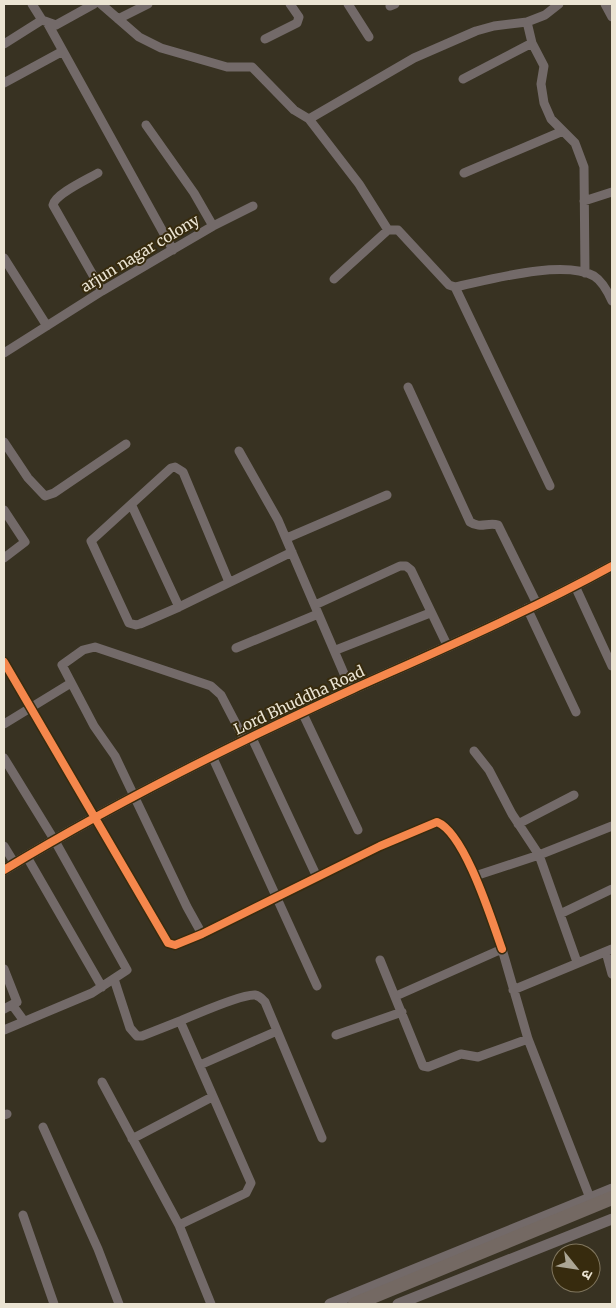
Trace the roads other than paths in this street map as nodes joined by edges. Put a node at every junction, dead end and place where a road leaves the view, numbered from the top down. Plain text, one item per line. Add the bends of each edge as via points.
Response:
1 (32, 4) edge
2 (94, 4) edge
3 (101, 4) edge
4 (148, 4) edge
5 (290, 4) edge
6 (348, 4) edge
7 (559, 4) edge
8 (605, 4) edge
9 (612, 17) edge
10 (118, 19) junction
11 (45, 22) junction
12 (527, 22) junction
13 (369, 37) dead end
14 (265, 39) dead end
15 (532, 43) junction
16 (4, 44) edge
17 (63, 51) junction
18 (463, 79) dead end
19 (4, 83) edge
20 (309, 119) junction
21 (146, 125) dead end
22 (563, 130) junction
23 (98, 173) dead end
24 (464, 173) dead end
25 (612, 192) edge
26 (584, 201) junction
27 (253, 206) dead end
28 (213, 226) junction
29 (388, 230) junction
30 (173, 250) junction
31 (4, 258) edge
32 (585, 273) junction
33 (334, 279) dead end
34 (455, 287) junction
35 (102, 291) junction
36 (612, 301) edge
37 (47, 326) junction
38 (4, 353) edge
39 (408, 387) dead end
40 (4, 442) edge
41 (126, 444) dead end
42 (239, 451) dead end
43 (550, 486) dead end
44 (387, 495) dead end
45 (132, 506) junction
46 (4, 510) edge
47 (287, 538) junction
48 (292, 552) junction
49 (4, 558) edge
50 (612, 566) edge
51 (229, 582) junction
52 (575, 586) junction
53 (532, 606) junction
54 (179, 607) junction
55 (317, 609) junction
56 (430, 613) junction
57 (236, 648) dead end
58 (448, 648) junction
59 (336, 650) junction
60 (4, 662) edge
61 (612, 666) edge
62 (71, 683) junction
63 (352, 690) junction
64 (30, 709) junction
65 (576, 712) dead end
66 (303, 714) junction
67 (4, 724) edge
68 (249, 739) junction
69 (474, 751) dead end
70 (212, 756) junction
71 (4, 758) edge
72 (574, 795) dead end
73 (134, 796) junction
74 (94, 818) junction
75 (518, 824) junction
76 (612, 826) edge
77 (358, 830) dead end
78 (55, 841) junction
79 (4, 846) edge
80 (539, 855) junction
81 (27, 857) junction
82 (14, 864) junction
83 (4, 870) edge
84 (475, 876) junction
85 (317, 877) junction
86 (612, 889) edge
87 (277, 897) junction
88 (560, 914) junction
89 (202, 934) junction
90 (502, 950) junction
91 (609, 951) edge
92 (380, 960) dead end
93 (576, 962) junction
94 (4, 969) edge
95 (612, 974) edge
96 (114, 979) junction
97 (317, 986) dead end
98 (102, 987) junction
99 (513, 990) junction
100 (396, 996) junction
101 (8, 1008) edge
102 (402, 1012) junction
103 (24, 1021) junction
104 (180, 1021) junction
105 (4, 1030) edge
106 (277, 1030) junction
107 (336, 1035) dead end
108 (528, 1038) junction
109 (200, 1065) junction
110 (102, 1082) dead end
111 (212, 1097) junction
112 (43, 1127) dead end
113 (322, 1138) dead end
114 (132, 1139) junction
115 (612, 1189) edge
116 (590, 1198) junction
117 (612, 1198) edge
118 (22, 1215) dead end
119 (612, 1219) edge
120 (179, 1225) junction
121 (54, 1304) edge
122 (119, 1304) edge
123 (211, 1304) edge
124 (330, 1304) edge
125 (355, 1304) edge
126 (398, 1304) edge

1 - 11 street
2 - 11 street via 64,23
3 - 10 street
4 - 10 street
5 - 14 street via 299,17 297,23
6 - 13 street
7 - 12 street
8 - 9 street
10 - 20 street via 139,37 161,48 227,67 252,67 294,110
11 - 16 street
11 - 17 street
12 - 15 street
12 - 20 street via 476,31 414,58
15 - 18 street
15 - 22 street via 544,66 541,84 544,103 551,119
17 - 19 street
17 - 30 street
20 - 29 street via 359,184
21 - 28 street, arjun nagar colony
22 - 24 street
22 - 26 street via 581,155 586,178
23 - 35 street via 61,195 53,205
25 - 26 street
26 - 32 street
27 - 28 street
28 - 30 street, arjun nagar colony
29 - 33 street
29 - 34 street via 398,230 444,282
30 - 35 street, arjun nagar colony
31 - 37 street
32 - 34 street via 544,270
32 - 36 street via 599,280
34 - 43 street
35 - 37 street, arjun nagar colony
37 - 38 street, arjun nagar colony
39 - 53 street via 470,522 480,526 498,525
40 - 41 street via 28,478 45,496
42 - 47 street
44 - 47 street
45 - 51 street via 171,468 180,469
45 - 54 street
45 - 54 street via 91,541 128,621 136,625
46 - 49 street via 25,542
47 - 48 street
48 - 51 street
48 - 55 street
50 - 52 street, Lord Bhuddha Road
51 - 54 street
52 - 53 street, Lord Bhuddha Road
52 - 61 street
53 - 58 street, Lord Bhuddha Road
53 - 65 street
55 - 56 street via 403,565 411,570
55 - 57 street
55 - 59 street
56 - 58 street
56 - 59 street
58 - 63 street, Lord Bhuddha Road
59 - 63 street
60 - 64 street
62 - 64 street
62 - 68 street via 62,665 89,647 108,651 216,689
62 - 73 street via 115,756
63 - 66 street, Lord Bhuddha Road
64 - 67 street
64 - 74 street
66 - 68 street, Lord Bhuddha Road
66 - 77 street
68 - 70 street, Lord Bhuddha Road
68 - 85 street
69 - 75 street via 489,770
70 - 73 street, Lord Bhuddha Road
70 - 87 street
71 - 78 street
72 - 75 street
73 - 74 street, Lord Bhuddha Road
73 - 89 street
74 - 78 street, Lord Bhuddha Road
74 - 89 street via 168,943 175,945
75 - 80 street
76 - 80 street
78 - 81 street, Lord Bhuddha Road
78 - 96 street via 126,969
79 - 82 street
80 - 84 street
80 - 88 street
81 - 82 street, Lord Bhuddha Road
81 - 98 street
82 - 83 street, Lord Bhuddha Road
84 - 85 street via 448,829 437,822
84 - 90 street
85 - 87 street
86 - 88 street
87 - 89 street
87 - 97 street
88 - 93 street
90 - 99 street
90 - 100 street
91 - 93 street
91 - 95 street
92 - 100 street
93 - 99 street
94 - 101 street via 17,1000
96 - 98 street
96 - 104 street via 130,1028 137,1036
98 - 103 street
99 - 108 street
100 - 102 street
101 - 103 street
102 - 107 street
102 - 108 street via 420,1062 425,1067 461,1054 478,1058
103 - 105 street
104 - 106 street via 253,995 265,1002
104 - 109 street
106 - 109 street
106 - 113 street
108 - 116 street
109 - 111 street
110 - 114 street
111 - 114 street
111 - 120 street via 251,1183 250,1188 246,1193
112 - 122 street
114 - 120 street
115 - 116 street
116 - 124 street
117 - 125 main road
118 - 121 street
119 - 126 street
120 - 123 street

